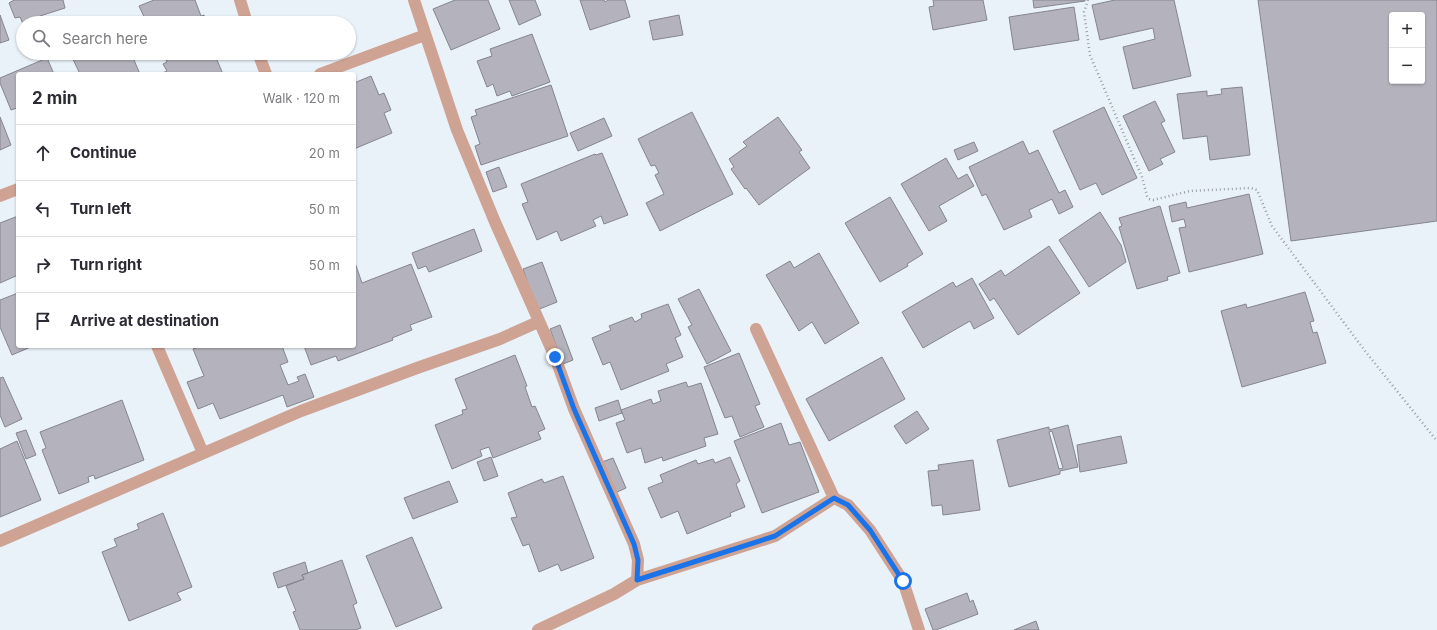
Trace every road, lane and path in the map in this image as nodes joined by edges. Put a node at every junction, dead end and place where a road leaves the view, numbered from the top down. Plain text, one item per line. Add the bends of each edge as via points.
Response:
1 (240, 0) edge
2 (414, 0) edge
3 (1088, 0) edge
4 (245, 16) edge
5 (425, 35) junction
6 (261, 60) edge
7 (265, 72) edge
8 (325, 72) edge
9 (16, 190) edge
10 (0, 196) edge
11 (538, 322) junction
12 (756, 329) dead end
13 (158, 348) edge
14 (1437, 441) edge
15 (203, 453) junction
16 (834, 498) junction
17 (0, 541) edge
18 (637, 580) junction
19 (538, 630) edge
20 (919, 630) edge

1 - 4 street
2 - 5 street
3 - 14 path via 1084,12 1090,55 1149,199 1190,191 1251,188 1257,190 1272,226 1365,351
5 - 8 street
5 - 11 street via 457,130
6 - 7 street
9 - 10 street
11 - 15 street via 500,339 301,411
11 - 18 street via 634,544 638,560
12 - 16 street
13 - 15 street
15 - 17 street
16 - 18 street via 775,536
16 - 20 street via 848,505 870,530 903,581
18 - 19 street via 614,594

